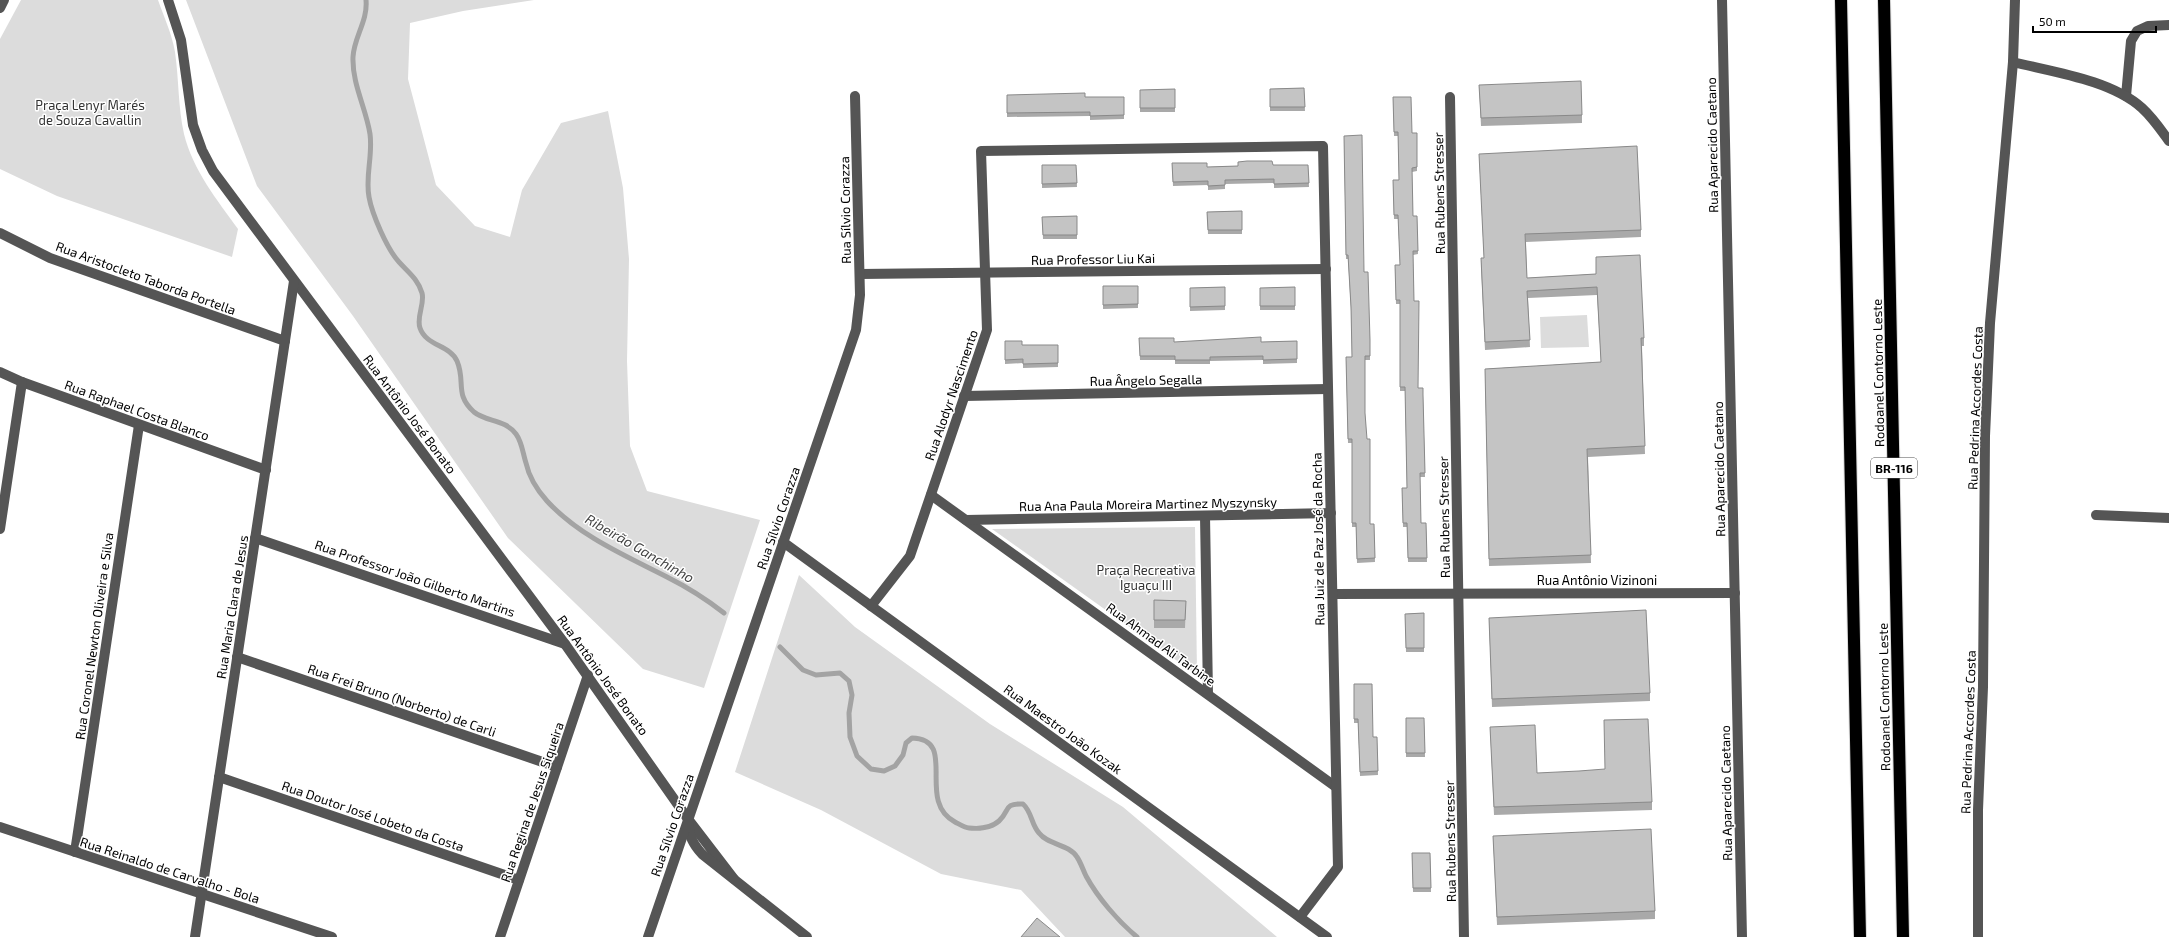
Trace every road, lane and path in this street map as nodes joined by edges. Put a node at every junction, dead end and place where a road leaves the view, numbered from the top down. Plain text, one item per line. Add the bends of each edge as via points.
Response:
1 (4, 0) edge
2 (168, 0) edge
3 (1722, 0) edge
4 (1841, 0) edge
5 (1884, 0) edge
6 (2015, 0) edge
7 (0, 8) edge
8 (2169, 25) edge
9 (2013, 62) junction
10 (855, 96) dead end
11 (2126, 96) junction
12 (1450, 97) dead end
13 (2169, 142) edge
14 (981, 151) joint
15 (0, 233) edge
16 (1326, 269) junction
17 (985, 273) junction
18 (860, 274) junction
19 (294, 281) junction
20 (285, 341) junction
21 (0, 372) edge
22 (22, 382) junction
23 (1328, 389) junction
24 (964, 396) junction
25 (139, 424) junction
26 (266, 470) junction
27 (931, 495) junction
28 (1331, 513) junction
29 (2096, 515) dead end
30 (1205, 516) junction
31 (2169, 518) edge
32 (966, 520) junction
33 (0, 524) edge
34 (256, 538) junction
35 (783, 542) junction
36 (1735, 593) junction
37 (1333, 594) junction
38 (1458, 594) junction
39 (871, 606) junction
40 (565, 644) junction
41 (237, 657) junction
42 (588, 675) junction
43 (1208, 694) junction
44 (557, 767) junction
45 (219, 777) junction
46 (1336, 787) junction
47 (688, 819) junction
48 (0, 827) edge
49 (75, 852) junction
50 (519, 880) junction
51 (202, 894) junction
52 (1300, 917) junction
53 (195, 937) edge
54 (332, 937) edge
55 (500, 937) edge
56 (648, 937) edge
57 (807, 937) edge
58 (1327, 937) edge
59 (1464, 937) edge
60 (1742, 937) edge
61 (1860, 937) edge
62 (1903, 937) edge
63 (1978, 937) edge

1 - 7 street
2 - 19 street, Rua Antônio José Bonato via 181,40 189,105 202,150 212,171
3 - 36 street, Rua Aparecido Caetano
4 - 61 highway
5 - 62 highway, Rodoanel Contorno Leste / BR-116
6 - 9 street, Rua Pedrina Accordes Costa
8 - 11 street via 2148,26 2137,31 2131,41
9 - 11 street via 2084,80
9 - 63 street, Rua Pedrina Accordes Costa via 1991,316 1985,436
10 - 18 street, Rua Sílvio Corazza
11 - 13 street via 2142,108
12 - 38 street, Rua Rubens Stresser
14 - 16 street, Rua Juiz de Paz José da Rocha via 1323,146
14 - 17 street, Rua Alodyr Nascimento
15 - 20 street, Rua Aristocleto Taborda Portella via 50,258
16 - 17 street, Rua Professor Liu Kai
16 - 23 street, Rua Juiz de Paz José da Rocha
17 - 18 street, Rua Professor Liu Kai
17 - 24 street, Rua Alodyr Nascimento via 987,330
18 - 35 street, Rua Sílvio Corazza via 856,330
19 - 20 street, Rua Maria Clara de Jesus
19 - 40 street, Rua Antônio José Bonato
20 - 26 street, Rua Maria Clara de Jesus
21 - 22 street, Rua Raphael Costa Blanco
22 - 25 street, Rua Raphael Costa Blanco
22 - 33 street
23 - 24 street, Rua Ângelo Segalla
23 - 28 street, Rua Juiz de Paz José da Rocha
24 - 27 street, Rua Alodyr Nascimento
25 - 26 street, Rua Raphael Costa Blanco
25 - 49 street, Rua Coronel Newton Oliveira e Silva
26 - 34 street, Rua Maria Clara de Jesus
27 - 32 street, Rua Ahmad Ali Tarbine
27 - 39 street, Rua Alodyr Nascimento via 910,556
28 - 30 street, Rua Ana Paula Moreira Martinez Myszynsky
28 - 37 street, Rua Juiz de Paz José da Rocha
29 - 31 street
30 - 32 street, Rua Ana Paula Moreira Martinez Myszynsky
30 - 43 street
32 - 43 street, Rua Ahmad Ali Tarbine
34 - 40 street, Rua Professor João Gilberto Martins
34 - 41 street, Rua Maria Clara de Jesus
35 - 39 street, Rua Maestro João Kozak
35 - 47 street, Rua Sílvio Corazza
36 - 38 street, Rua Antônio Vizinoni
36 - 60 street, Rua Aparecido Caetano
37 - 38 street, Rua Antônio Vizinoni
37 - 46 street, Rua Juiz de Paz José da Rocha
38 - 59 street, Rua Rubens Stresser
39 - 52 street, Rua Maestro João Kozak
40 - 42 street, Rua Antônio José Bonato
41 - 44 street, Rua Frei Bruno (Norberto) de Carli
41 - 45 street, Rua Maria Clara de Jesus
42 - 44 street, Rua Regina de Jesus Siqueira
42 - 47 street, Rua Antônio José Bonato
43 - 46 street, Rua Ahmad Ali Tarbine
44 - 50 street, Rua Regina de Jesus Siqueira
45 - 50 street, Rua Doutor José Lobeto da Costa
45 - 51 street, Rua Maria Clara de Jesus
46 - 52 street, Rua Juiz de Paz José da Rocha via 1338,867
47 - 56 street, Rua Sílvio Corazza
47 - 57 street, Rua Antônio José Bonato via 734,879
48 - 49 street, Rua Reinaldo de Carvalho - Bola
49 - 51 street, Rua Reinaldo de Carvalho - Bola
50 - 55 street, Rua Regina de Jesus Siqueira
51 - 53 street, Rua Maria Clara de Jesus
51 - 54 street, Rua Reinaldo de Carvalho - Bola
52 - 58 street, Rua Maestro João Kozak

